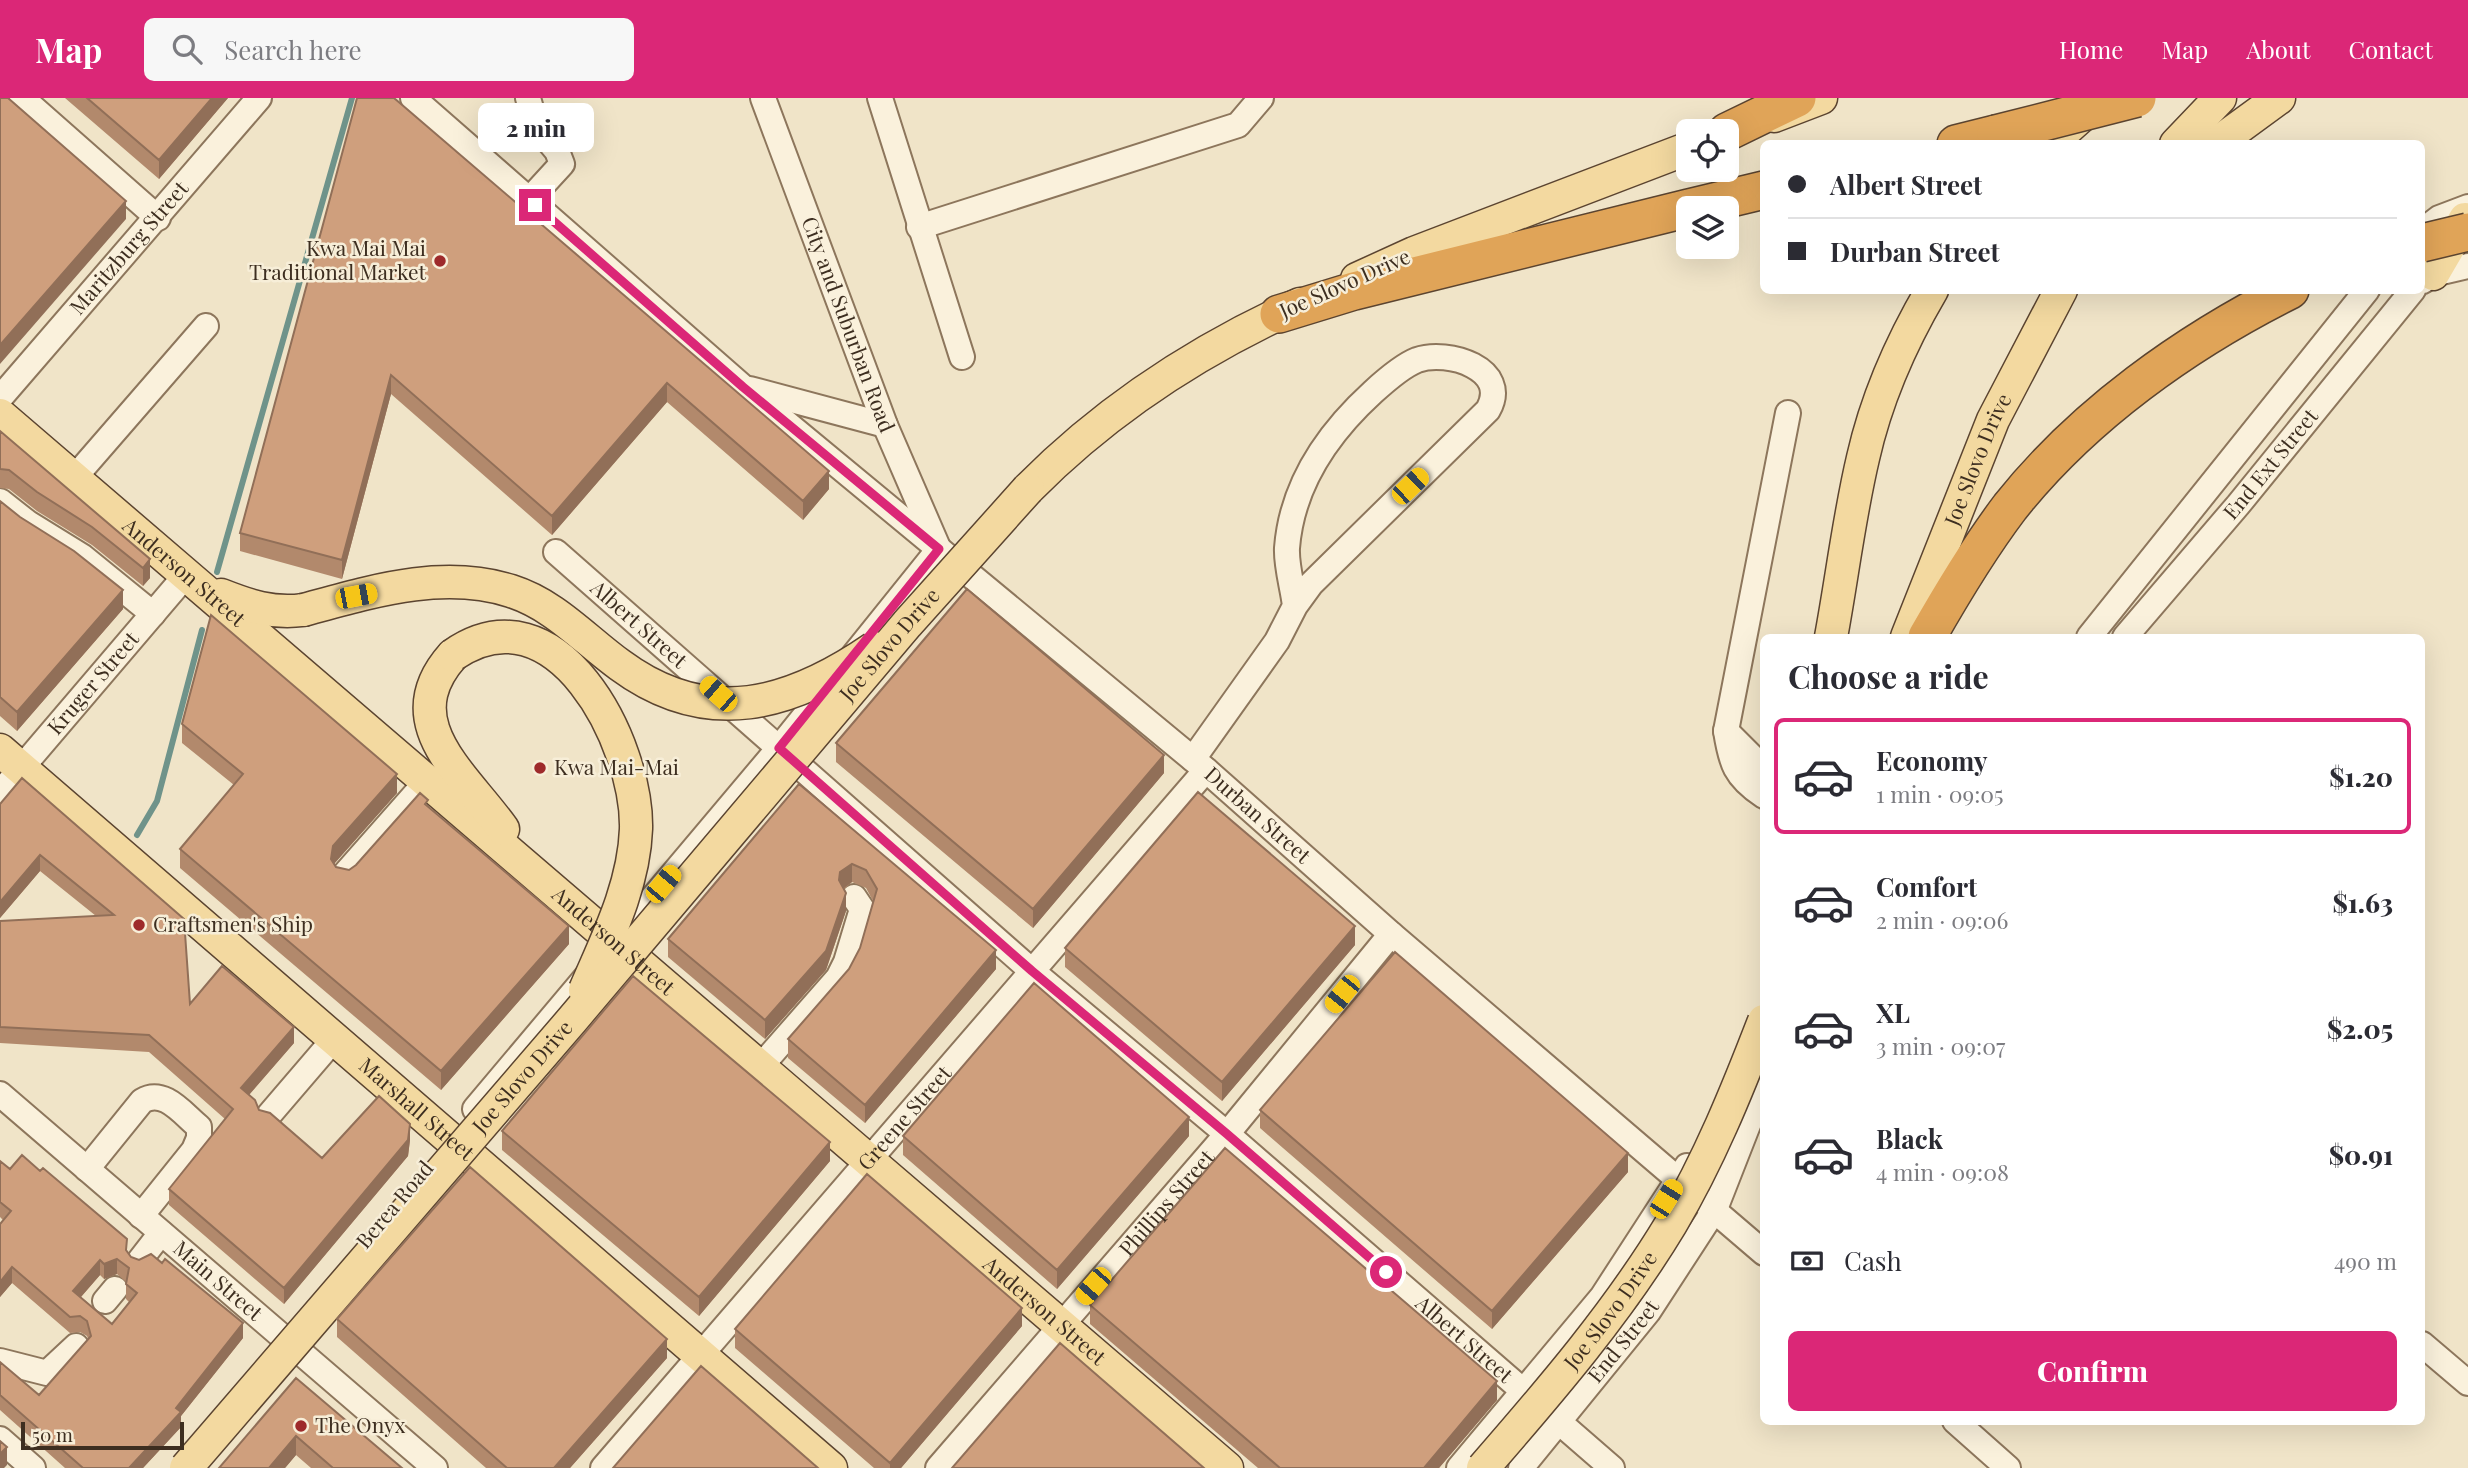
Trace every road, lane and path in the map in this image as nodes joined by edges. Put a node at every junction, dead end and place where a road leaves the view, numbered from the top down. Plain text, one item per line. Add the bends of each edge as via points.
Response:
1 (22, 98) edge
2 (259, 98) edge
3 (412, 98) edge
4 (528, 98) edge
5 (762, 98) edge
6 (880, 98) edge
7 (1261, 98) edge
8 (1797, 98) edge
9 (1821, 98) edge
10 (2102, 98) edge
11 (2137, 98) edge
12 (2220, 98) edge
13 (2279, 98) edge
14 (1739, 127) edge
15 (1739, 129) edge
16 (1972, 140) edge
17 (2055, 140) edge
18 (2180, 140) edge
19 (2221, 140) edge
20 (1676, 153) edge
21 (1760, 191) edge
22 (1739, 196) edge
23 (529, 200) junction
24 (2468, 206) edge
25 (1676, 211) edge
26 (2468, 215) edge
27 (158, 218) junction
28 (919, 227) junction
29 (2425, 229) edge
30 (2468, 232) edge
31 (2468, 266) edge
32 (2425, 269) edge
33 (2425, 270) edge
34 (2425, 273) edge
35 (1931, 294) edge
36 (2059, 294) edge
37 (2282, 294) edge
38 (2364, 294) edge
39 (2405, 294) edge
40 (1279, 314) junction
41 (206, 326) dead end
42 (962, 357) dead end
43 (743, 387) junction
44 (0, 398) edge
45 (1788, 413) dead end
46 (0, 415) edge
47 (884, 425) junction
48 (74, 478) junction
49 (0, 501) edge
50 (939, 549) junction
51 (556, 552) dead end
52 (193, 581) junction
53 (1295, 606) junction
54 (153, 614) junction
55 (907, 624) junction
56 (1915, 633) edge
57 (1832, 634) edge
58 (2091, 634) edge
59 (2127, 634) edge
60 (1726, 731) junction
61 (779, 748) junction
62 (11, 759) edge
63 (1200, 765) junction
64 (1760, 765) edge
65 (427, 781) junction
66 (0, 793) edge
67 (1760, 794) edge
68 (534, 872) junction
69 (345, 874) edge
70 (853, 897) dead end
71 (1391, 934) junction
72 (614, 942) junction
73 (1032, 971) junction
74 (572, 1020) junction
75 (1760, 1031) edge
76 (335, 1038) junction
77 (1760, 1050) edge
78 (760, 1067) junction
79 (0, 1094) edge
80 (268, 1115) edge
81 (1758, 1118) edge
82 (1227, 1134) junction
83 (451, 1138) junction
84 (868, 1160) junction
85 (87, 1169) junction
86 (1680, 1178) junction
87 (1715, 1209) junction
88 (141, 1216) junction
89 (161, 1233) junction
90 (1760, 1243) edge
91 (140, 1260) edge
92 (1059, 1325) junction
93 (283, 1338) junction
94 (76, 1346) dead end
95 (2425, 1347) edge
96 (699, 1354) junction
97 (0, 1361) edge
98 (2468, 1384) edge
99 (1542, 1405) junction
100 (1960, 1425) edge
101 (0, 1439) edge
102 (33, 1468) edge
103 (168, 1468) edge
104 (186, 1468) edge
105 (435, 1468) edge
106 (603, 1468) edge
107 (831, 1468) edge
108 (938, 1468) edge
109 (1227, 1468) edge
110 (1459, 1468) edge
111 (1483, 1468) edge
112 (1500, 1468) edge
113 (1521, 1468) edge
114 (1612, 1468) edge
115 (2008, 1468) edge

1 - 27 street
2 - 27 street, Maritzburg Street
3 - 23 street, Durban Street
4 - 23 street via 536,126 562,164
5 - 47 street, City and Suburban Road
6 - 28 street
7 - 28 street via 1238,125
8 - 14 highway
9 - 15 main road
10 - 17 main road
11 - 16 highway, bridge
12 - 18 main road
13 - 19 main road
20 - 40 main road, Joe Slovo Drive via 1414,253
21 - 22 highway
23 - 43 street, Durban Street
24 - 29 street
25 - 40 highway
26 - 32 main road
27 - 44 street, Maritzburg Street
28 - 42 street
30 - 33 highway, bridge
31 - 34 street
35 - 57 main road via 1886,387 1863,456
36 - 56 main road, Joe Slovo Drive via 1993,420
37 - 56 highway via 2178,355 2104,412 2011,507 1953,593
38 - 58 street, End Ext Street
39 - 59 street, End Ext Street via 2238,505
40 - 55 main road, Joe Slovo Drive, bridge via 1153,383 1069,448
41 - 48 street
43 - 47 street, Durban Street
43 - 50 street, Durban Street
45 - 60 street
46 - 48 main road, Anderson Street
47 - 50 street, City and Suburban Road
48 - 52 main road, Anderson Street
49 - 54 street via 83,557
50 - 61 street, Berea Road
50 - 63 street, Durban Street
51 - 61 street, Albert Street
52 - 54 street, Kruger Street
52 - 55 main road, bridge via 254,608 285,612 411,585 481,583 512,591 561,617 647,684 672,695 728,704 783,697 816,684
52 - 65 main road, Anderson Street
53 - 53 street, Greene Street via 1332,562 1488,410 1494,390 1487,374 1462,361 1440,357 1416,360 1346,417 1311,466 1296,502 1287,549
53 - 63 street, Greene Street
54 - 62 street, Kruger Street
55 - 74 main road, Joe Slovo Drive, bridge
60 - 64 street
60 - 67 street via 1730,761
61 - 72 street, Berea Road
61 - 73 street, Albert Street
62 - 66 street, Kruger Street
62 - 76 main road, Marshall Street
63 - 71 street, Durban Street
63 - 73 street, Greene Street
65 - 68 main road, Anderson Street
65 - 69 street
68 - 72 main road, Anderson Street
68 - 74 main road, bridge via 429,724 428,702 439,671 453,655 484,639 508,637 547,651 573,670 595,694 626,760 636,828 633,858 624,897
70 - 78 street via 862,909 838,978
71 - 82 street, Phillips Street
71 - 86 street, Durban Street
72 - 78 main road, Anderson Street
72 - 83 street, Berea Road
73 - 82 street, Albert Street
73 - 84 street, Greene Street
74 - 104 main road, Joe Slovo Drive, bridge
75 - 99 main road, Joe Slovo Drive, bridge via 1730,1107 1671,1224
76 - 80 street
76 - 83 main road, Marshall Street
77 - 86 street
78 - 84 main road, Anderson Street
79 - 85 street, Main Street
81 - 87 street
82 - 92 street, Phillips Street
82 - 99 street, Albert Street
83 - 93 street, Berea Road
83 - 96 main road, Marshall Street
84 - 92 main road, Anderson Street
84 - 96 street, Greene Street
85 - 88 street, Main Street
85 - 88 street via 151,1096 163,1097 199,1127 194,1150
86 - 87 street, Durban Street
86 - 99 street, End Street
87 - 90 street, Durban Street
87 - 99 street, End Street via 1648,1312
88 - 89 street, Main Street
89 - 91 street
89 - 93 street, Main Street
92 - 108 street, Phillips Street
92 - 109 main road, Anderson Street
93 - 103 street, Berea Road
93 - 105 street, Main Street
94 - 97 street via 47,1373
95 - 98 street
96 - 106 street, Greene Street
96 - 107 main road, Marshall Street
99 - 110 street, End Street
99 - 111 main road, Joe Slovo Drive, bridge
99 - 112 main road, bridge
99 - 113 street, End Street
99 - 114 street, Albert Street
100 - 115 street
101 - 102 street

